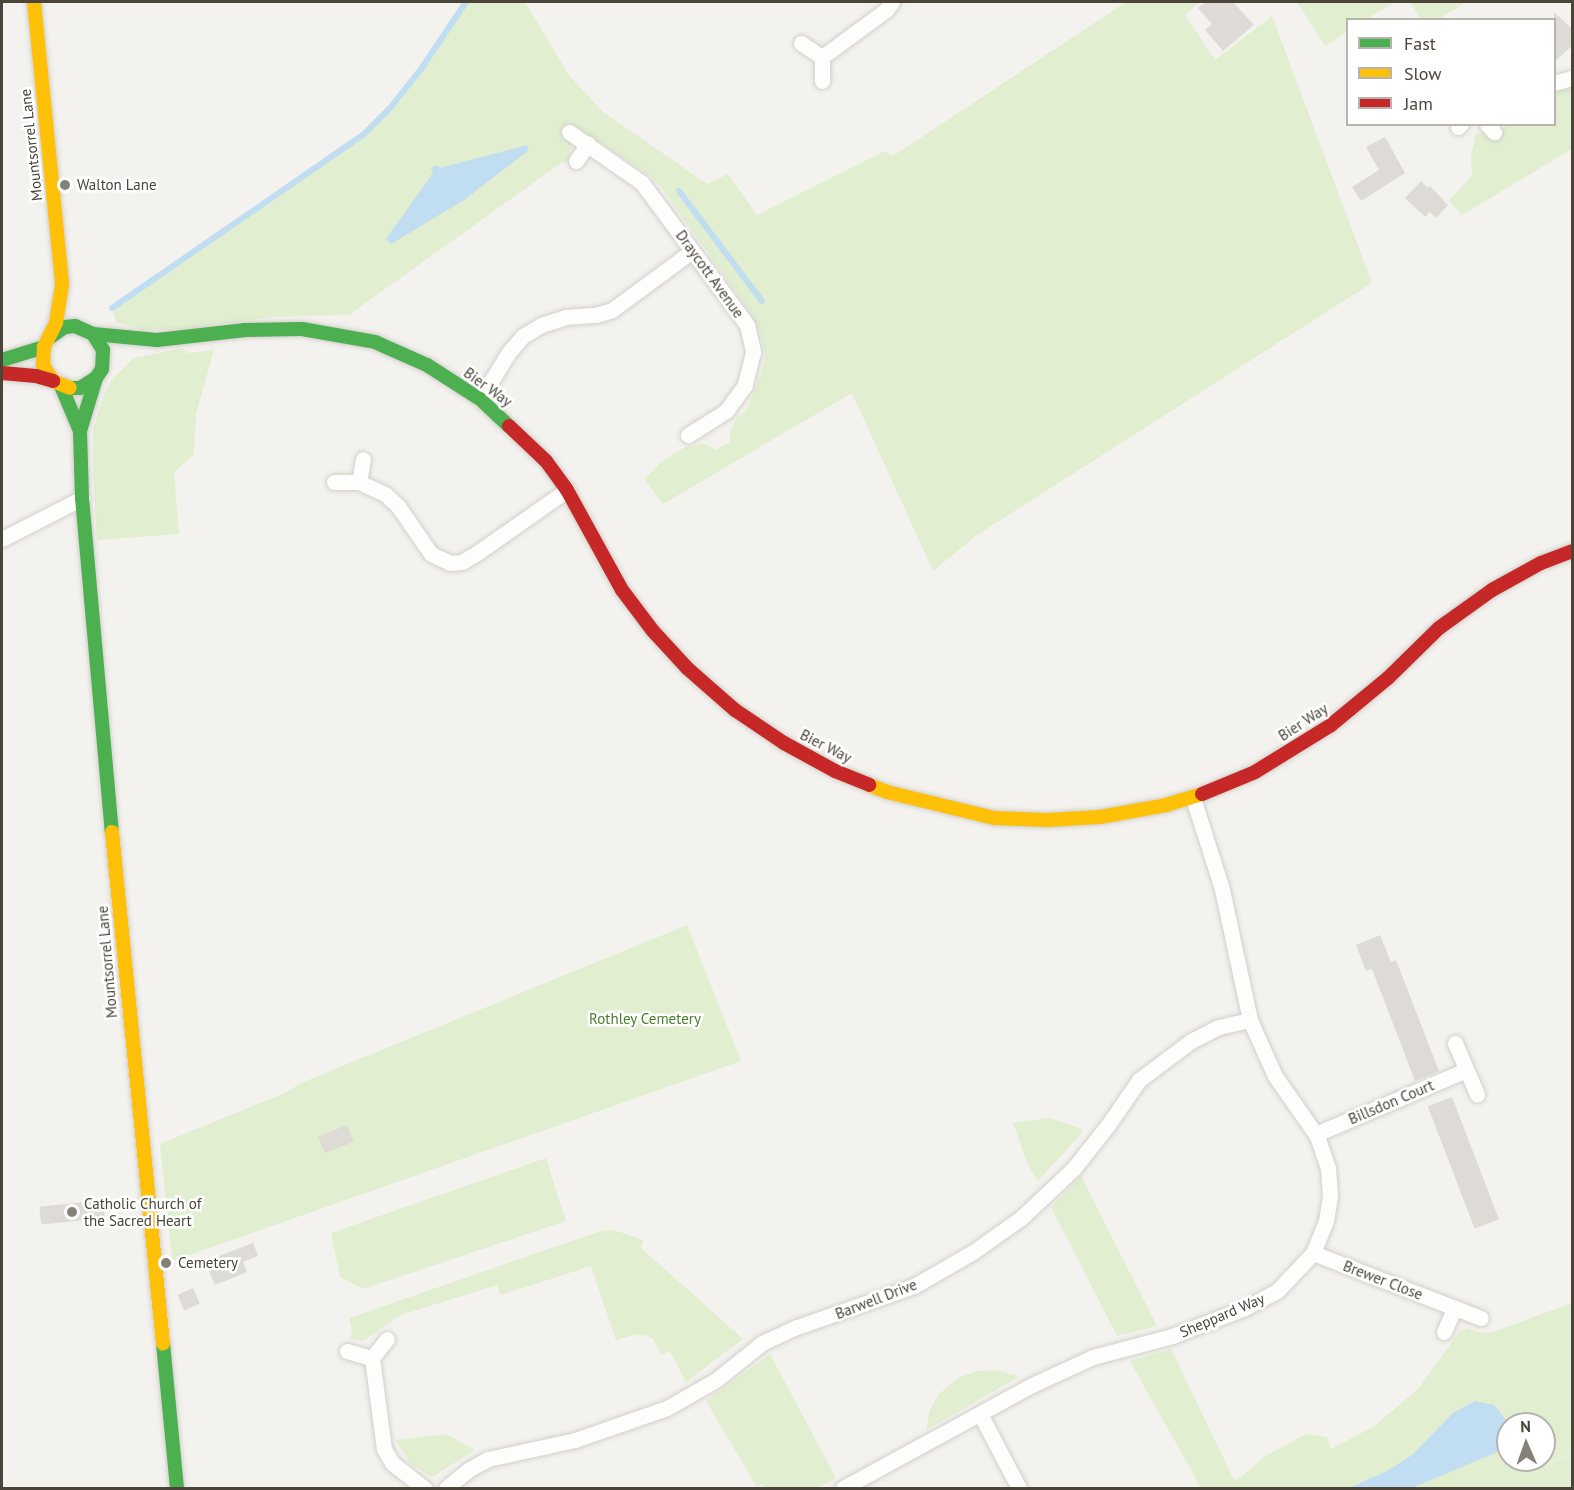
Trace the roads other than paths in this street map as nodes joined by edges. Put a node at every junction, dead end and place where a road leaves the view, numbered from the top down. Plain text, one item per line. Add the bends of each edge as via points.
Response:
1 (34, 2) edge
2 (892, 2) edge
3 (801, 44) dead end
4 (822, 57) junction
5 (1572, 78) edge
6 (822, 81) dead end
7 (1556, 82) edge
8 (569, 132) dead end
9 (588, 144) junction
10 (576, 161) dead end
11 (692, 251) junction
12 (62, 285) junction
13 (89, 331) junction
14 (157, 340) junction
15 (46, 342) junction
16 (131, 351) dead end
17 (116, 358) dead end
18 (2, 360) edge
19 (2, 373) edge
20 (99, 374) junction
21 (57, 383) junction
22 (480, 399) junction
23 (80, 431) junction
24 (688, 435) dead end
25 (363, 459) dead end
26 (334, 482) dead end
27 (359, 482) junction
28 (567, 490) junction
29 (82, 498) junction
30 (2, 539) edge
31 (1572, 551) edge
32 (1194, 798) junction
33 (1250, 1020) junction
34 (1455, 1043) dead end
35 (1466, 1070) junction
36 (1477, 1094) dead end
37 (1316, 1134) junction
38 (1313, 1253) junction
39 (1454, 1308) junction
40 (1481, 1318) dead end
41 (1444, 1332) dead end
42 (387, 1339) dead end
43 (347, 1351) dead end
44 (372, 1358) junction
45 (980, 1414) junction
46 (177, 1488) edge
47 (424, 1488) edge
48 (446, 1488) edge
49 (843, 1488) edge
50 (1019, 1488) edge

1 - 12 street, Mountsorrel Lane
2 - 4 street
3 - 4 street
4 - 6 street
5 - 7 street
8 - 9 street, Draycott Avenue
9 - 10 street
9 - 11 street, Draycott Avenue via 642,183
11 - 22 street via 612,310 565,317 523,336
11 - 24 street, Draycott Avenue via 740,313 752,337 746,385 712,430
12 - 13 street, Mountsorrel Lane via 73,310
12 - 15 street, Mountsorrel Lane via 56,323
13 - 14 street, Bier Way
13 - 15 street via 65,327
13 - 20 street via 103,350
14 - 16 street, Bier Way
14 - 22 street, Bier Way via 274,328 340,334 375,342 427,365
15 - 18 street
15 - 21 street via 43,365
17 - 20 street
19 - 21 street via 36,376
20 - 21 street via 80,388
20 - 23 street, Mountsorrel Lane
21 - 23 street, Mountsorrel Lane
22 - 28 street, Bier Way via 546,461
23 - 29 street, Mountsorrel Lane
25 - 27 street
26 - 27 street
27 - 28 street via 372,486 398,506 431,554 450,563 462,562 477,553
28 - 32 street, Bier Way via 622,590 687,668 735,710 836,771 887,792 994,818 1100,817
29 - 30 street
29 - 46 street, Mountsorrel Lane
31 - 32 street, Bier Way via 1492,590 1439,627 1388,678 1331,725 1255,771
32 - 33 street, Sheppard Way via 1222,889
33 - 37 street, Sheppard Way via 1275,1076
33 - 48 street, Barwell Drive via 1191,1041 1139,1080 1074,1168 1021,1218 974,1252 914,1286 762,1343 716,1380 667,1408 575,1440 488,1460
34 - 35 street
35 - 36 street
35 - 37 street, Billsdon Court
37 - 38 street, Sheppard Way via 1328,1168 1330,1196 1326,1221
38 - 39 street, Brewer Close
38 - 45 street, Sheppard Way via 1277,1291 1245,1308 1172,1336 1093,1357
39 - 40 street, Brewer Close
39 - 41 street
42 - 44 street
43 - 44 street
44 - 47 street via 384,1449 392,1463
45 - 49 street, Sheppard Way
45 - 50 street

